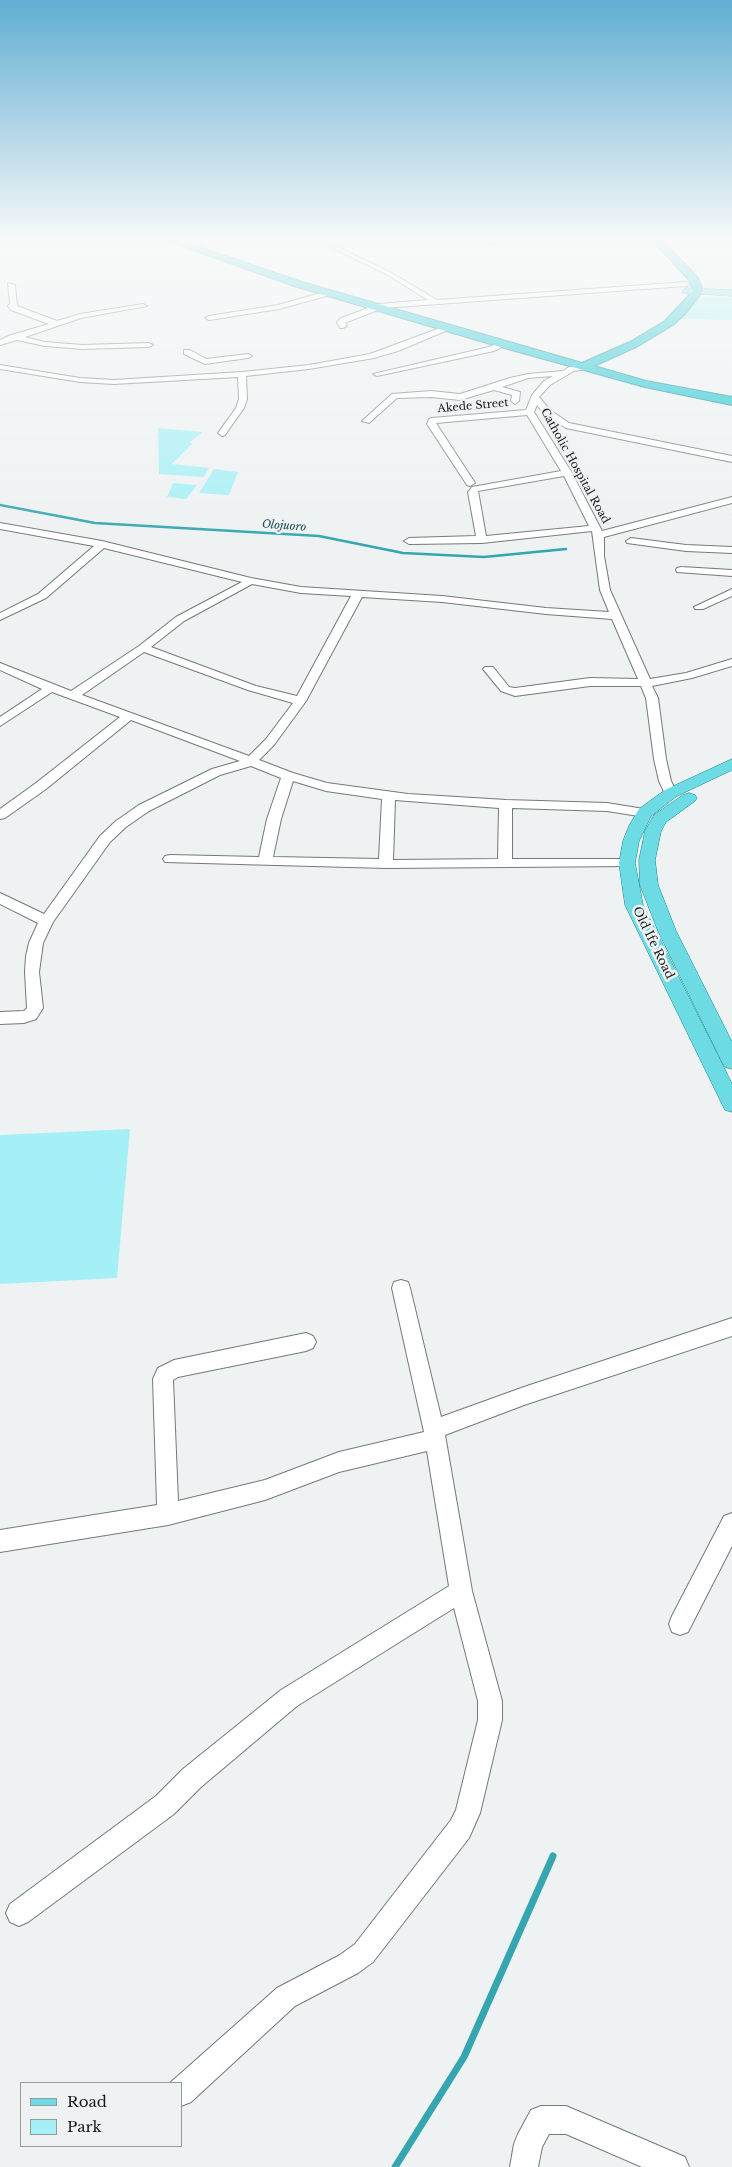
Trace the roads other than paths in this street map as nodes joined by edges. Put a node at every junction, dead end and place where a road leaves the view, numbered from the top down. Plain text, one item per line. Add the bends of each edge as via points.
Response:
1 (37, 342) edge
2 (411, 342) edge
3 (495, 342) edge
4 (504, 342) edge
5 (625, 342) edge
6 (637, 342) edge
7 (501, 344) junction
8 (149, 346) dead end
9 (187, 352) dead end
10 (603, 355) junction
11 (248, 356) dead end
12 (558, 356) junction
13 (214, 362) junction
14 (0, 367) edge
15 (578, 367) junction
16 (617, 373) junction
17 (242, 374) junction
18 (377, 374) dead end
19 (224, 375) junction
20 (494, 387) junction
21 (732, 396) edge
22 (535, 397) junction
23 (515, 401) dead end
24 (732, 401) edge
25 (530, 412) junction
26 (366, 421) dead end
27 (222, 434) dead end
28 (732, 459) edge
29 (567, 473) junction
30 (470, 483) dead end
31 (732, 500) edge
32 (0, 526) edge
33 (598, 532) junction
34 (482, 540) junction
35 (408, 541) dead end
36 (632, 541) dead end
37 (102, 544) junction
38 (732, 550) edge
39 (681, 570) dead end
40 (732, 573) edge
41 (251, 582) junction
42 (732, 592) edge
43 (358, 594) junction
44 (699, 607) dead end
45 (617, 616) junction
46 (0, 617) edge
47 (143, 648) junction
48 (732, 662) edge
49 (0, 666) edge
50 (489, 669) dead end
51 (647, 683) junction
52 (51, 688) junction
53 (72, 696) junction
54 (300, 701) junction
55 (129, 716) junction
56 (0, 722) edge
57 (250, 762) junction
58 (732, 764) edge
59 (288, 776) junction
60 (732, 777) edge
61 (671, 793) junction
62 (389, 796) junction
63 (506, 804) junction
64 (645, 813) junction
65 (0, 814) edge
66 (170, 859) dead end
67 (265, 860) junction
68 (627, 863) junction
69 (386, 864) junction
70 (505, 864) junction
71 (0, 898) edge
72 (46, 922) junction
73 (0, 1018) edge
74 (732, 1062) edge
75 (732, 1104) edge
76 (401, 1288) dead end
77 (732, 1326) edge
78 (306, 1342) dead end
79 (435, 1434) junction
80 (168, 1514) junction
81 (732, 1524) edge
82 (0, 1541) edge
83 (461, 1591) junction
84 (680, 1624) dead end
85 (19, 1913) dead end
86 (182, 2091) edge
87 (524, 2167) edge
88 (675, 2167) edge

1 - 8 street via 82,347
2 - 17 street via 355,359
3 - 7 highway
4 - 12 highway
5 - 10 highway
6 - 10 highway
7 - 15 highway
7 - 18 street via 491,349
9 - 13 street via 205,362
10 - 12 highway
10 - 15 highway
10 - 16 highway via 608,367
11 - 13 street
12 - 15 highway
13 - 19 street
14 - 19 street via 96,381
15 - 16 highway
15 - 20 street via 528,376
15 - 22 street, Catholic Hospital Road via 547,383
15 - 24 highway
16 - 21 highway
17 - 19 street
17 - 27 street via 240,408
20 - 23 street via 517,394
20 - 26 street via 457,397 431,394 395,396
22 - 25 street, Catholic Hospital Road
22 - 28 street via 547,412 566,425
25 - 29 street, Catholic Hospital Road
25 - 30 street, Akede Street via 432,421
29 - 33 street, Catholic Hospital Road
29 - 34 street via 475,489
31 - 33 street
32 - 37 street
33 - 34 street
33 - 45 street, Catholic Hospital Road via 605,590
34 - 35 street
36 - 38 street
37 - 41 street
37 - 46 street via 42,596
39 - 40 street
41 - 43 street
41 - 47 street via 193,611
42 - 44 street
43 - 45 street
43 - 54 street
45 - 51 street, Catholic Hospital Road
47 - 53 street
47 - 54 street via 252,688
48 - 51 street via 688,676
49 - 52 street
50 - 51 street via 505,689 514,692 574,683
51 - 61 street, Catholic Hospital Road via 665,781
52 - 53 street
52 - 56 street
53 - 55 street
54 - 57 street via 270,742
55 - 57 street
55 - 65 street via 41,786
57 - 59 street
57 - 72 street via 216,772 144,808 122,824 106,839
58 - 61 main road, Old Ife Road
59 - 62 street via 345,791
59 - 67 street
60 - 74 main road, Old Ife Road via 683,800 660,819 653,831 647,860 654,901
61 - 64 main road, Old Ife Road
62 - 63 street
62 - 69 street
63 - 64 street via 607,808
63 - 70 street
64 - 68 main road, Old Ife Road via 631,841
66 - 67 street
67 - 69 street
68 - 70 street
68 - 75 main road, Old Ife Road via 634,905 646,933
69 - 70 street
71 - 72 street
72 - 73 street via 33,956 35,1008 31,1015
76 - 79 street
77 - 79 street via 542,1390
78 - 80 street via 174,1369 165,1374
79 - 80 street via 338,1462 265,1490
79 - 83 street
80 - 82 street
81 - 84 street
83 - 85 street via 289,1698 192,1778 165,1805
83 - 86 street via 486,1681 490,1720 468,1812 460,1829 364,1953 286,1997
87 - 88 street via 528,2144 542,2120 566,2120

